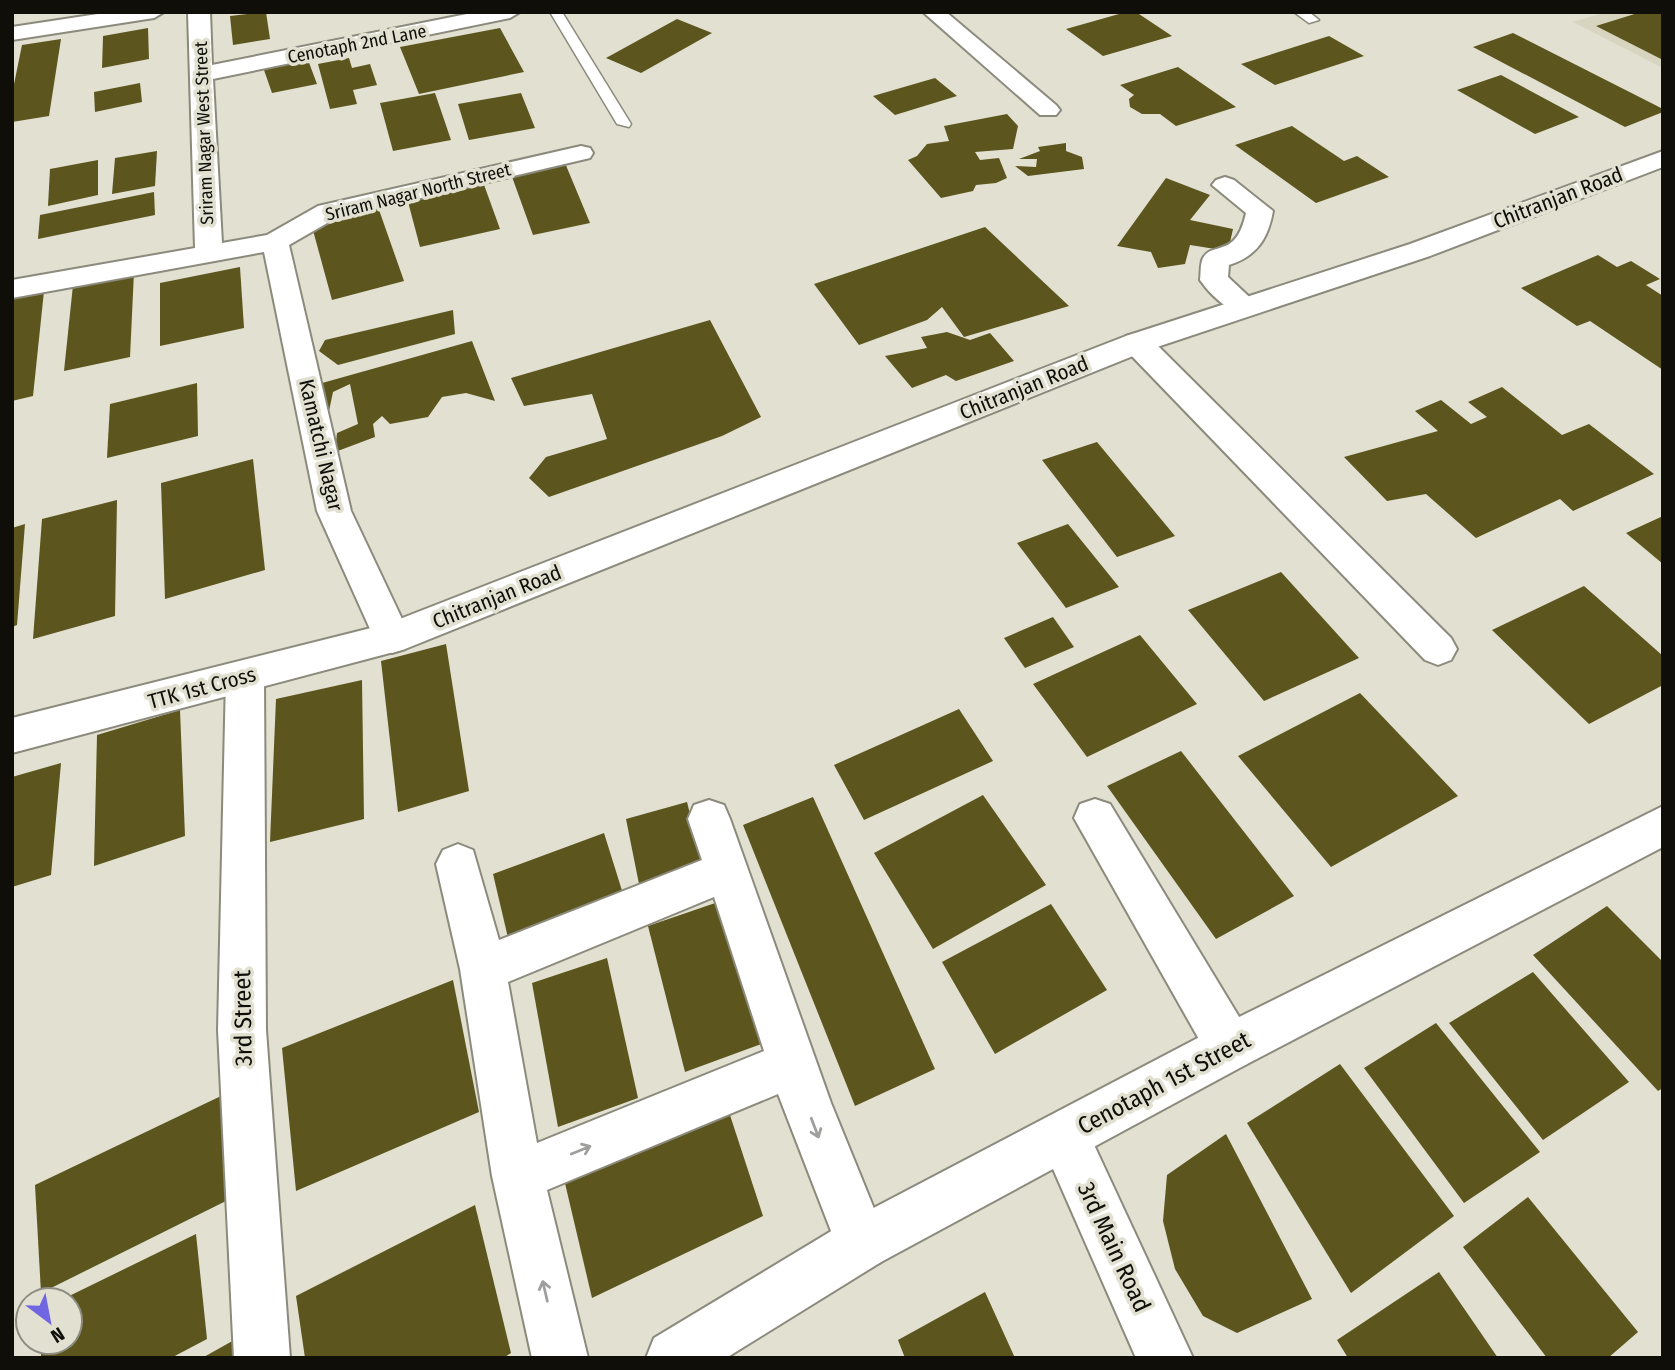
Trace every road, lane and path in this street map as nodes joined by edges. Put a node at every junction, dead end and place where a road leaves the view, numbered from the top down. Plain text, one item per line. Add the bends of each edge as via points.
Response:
1 (154, 12) edge
2 (199, 12) edge
3 (390, 12) edge
4 (510, 12) edge
5 (555, 12) edge
6 (933, 12) edge
7 (1300, 12) edge
8 (1313, 20) dead end
9 (12, 34) edge
10 (396, 37) junction
11 (204, 74) junction
12 (1048, 110) dead end
13 (624, 124) dead end
14 (580, 153) dead end
15 (1663, 158) edge
16 (1225, 185) dead end
17 (275, 242) junction
18 (209, 254) junction
19 (12, 289) edge
20 (1246, 307) junction
21 (1137, 343) junction
22 (392, 638) junction
23 (1438, 649) dead end
24 (246, 677) junction
25 (12, 736) edge
26 (1095, 818) dead end
27 (709, 819) dead end
28 (1663, 825) edge
29 (458, 864) dead end
30 (727, 871) junction
31 (484, 969) junction
32 (1230, 1047) junction
33 (794, 1063) junction
34 (1064, 1137) junction
35 (518, 1176) junction
36 (862, 1243) junction
37 (262, 1358) edge
38 (560, 1358) edge
39 (674, 1358) edge
40 (1165, 1358) edge

1 - 9 street
2 - 11 street, Sriram Nagar West Street
3 - 10 street
4 - 10 street, Cenotaph 2nd Lane
5 - 13 lane
6 - 12 street
7 - 8 lane
10 - 11 street, Cenotaph 2nd Lane
11 - 18 street, Sriram Nagar West Street
14 - 17 street, Sriram Nagar North Street via 327,212
15 - 20 street, Chitranjan Road via 1420,250
16 - 20 street via 1260,211 1255,237 1237,254 1216,260 1214,281
17 - 18 street, Sriram Nagar North Street
17 - 22 street, Kamatchi Nagar via 334,511
18 - 19 street, Sriram Nagar North Street
20 - 21 street, Chitranjan Road
21 - 22 street, Chitranjan Road
21 - 23 street
22 - 24 street, TTK 1st Cross
24 - 25 street, TTK 1st Cross
24 - 37 street, 3rd Street via 242,1030
26 - 32 street
27 - 30 street
28 - 32 street, Cenotaph 1st Street
29 - 31 street
30 - 31 street
30 - 33 street
31 - 35 street
32 - 34 street, Cenotaph 1st Street
35 -> 33 street
33 -> 36 street
34 - 36 street, Cenotaph 1st Street
34 - 40 street, 3rd Main Road
38 -> 35 street
36 - 39 street, Cenotaph 1st Street

